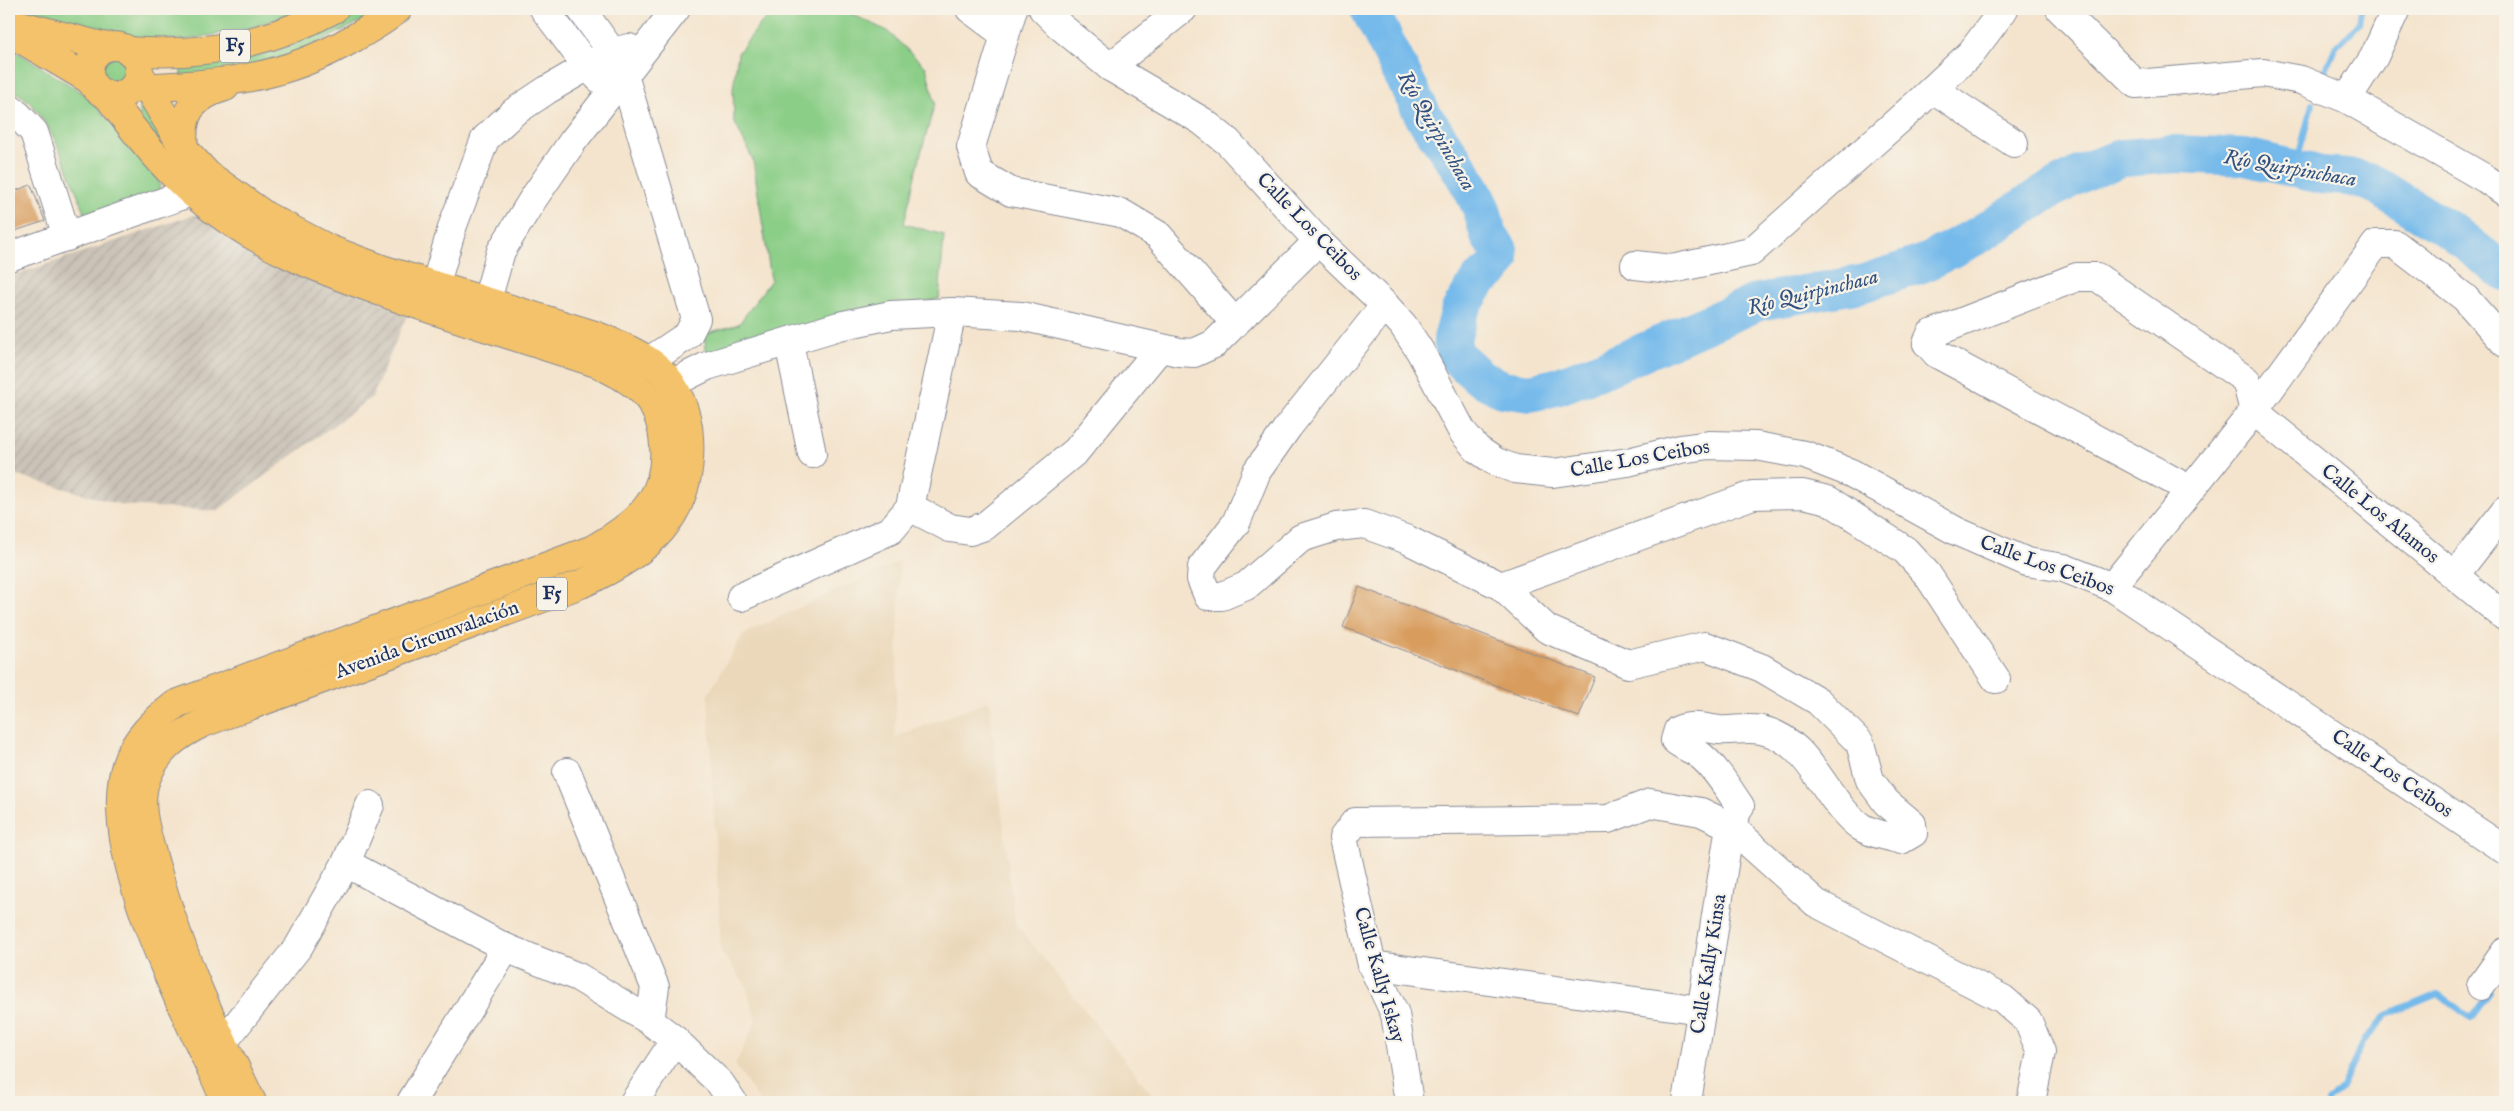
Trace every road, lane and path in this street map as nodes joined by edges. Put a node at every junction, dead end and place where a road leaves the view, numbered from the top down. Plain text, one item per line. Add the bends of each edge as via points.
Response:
1 (334, 9) edge
2 (398, 9) edge
3 (544, 9) edge
4 (581, 9) edge
5 (676, 9) edge
6 (970, 9) edge
7 (1012, 9) edge
8 (1043, 9) edge
9 (1183, 9) edge
10 (2004, 9) edge
11 (2060, 9) edge
12 (2396, 9) edge
13 (9, 22) edge
14 (9, 32) edge
15 (1005, 36) junction
16 (587, 66) junction
17 (1110, 67) junction
18 (122, 75) junction
19 (268, 76) junction
20 (620, 81) junction
21 (1933, 89) junction
22 (2347, 99) junction
23 (9, 108) edge
24 (2014, 142) dead end
25 (184, 149) junction
26 (199, 183) junction
27 (2505, 192) edge
28 (67, 237) junction
29 (1318, 241) junction
30 (9, 257) edge
31 (1635, 265) dead end
32 (432, 297) junction
33 (1385, 305) junction
34 (952, 312) junction
35 (483, 313) junction
36 (1235, 322) junction
37 (790, 343) junction
38 (2505, 343) edge
39 (1160, 348) junction
40 (649, 361) junction
41 (671, 384) junction
42 (2254, 411) junction
43 (812, 454) dead end
44 (2190, 488) junction
45 (910, 508) junction
46 (2505, 511) edge
47 (2455, 575) junction
48 (1500, 586) junction
49 (2112, 587) junction
50 (741, 596) dead end
51 (2505, 617) edge
52 (1996, 679) dead end
53 (567, 772) dead end
54 (370, 805) dead end
55 (1730, 826) junction
56 (2505, 850) edge
57 (346, 862) junction
58 (506, 948) junction
59 (2505, 952) edge
60 (1372, 966) junction
61 (2481, 986) dead end
62 (1702, 1010) junction
63 (650, 1022) junction
64 (675, 1040) junction
65 (224, 1041) junction
66 (226, 1102) edge
67 (252, 1102) edge
68 (411, 1102) edge
69 (634, 1102) edge
70 (733, 1102) edge
71 (1409, 1102) edge
72 (1687, 1102) edge
73 (2031, 1102) edge

1 - 18 main road, F5 via 303,26 243,45 171,53
2 - 19 main road, F5 via 389,18 324,56
3 - 16 street
4 - 20 street
5 - 20 street
6 - 15 street
7 - 15 street
8 - 17 street, Calle Los Ceibos
9 - 17 street
10 - 21 street via 1971,53
11 - 22 street via 2136,84 2263,73 2300,80
12 - 22 street via 2374,57
13 - 18 main road
14 - 18 main road
15 - 36 street via 971,147 978,173 1010,192 1121,213 1158,235
16 - 20 street
16 - 32 street via 514,112 485,140 453,226
17 - 29 street, Calle Los Ceibos via 1202,121 1228,142
18 - 19 main road, F5 via 200,86
18 - 25 main road, Avenida Circunvalación / F5
18 - 26 main road, Avenida Circunvalación / F5 via 134,131
19 - 25 main road via 212,91 196,101 185,116 181,129
20 - 35 street via 532,199 501,251
20 - 40 street via 696,319 688,335
21 - 24 street
21 - 31 street via 1751,252 1672,269
22 - 27 street
23 - 28 street via 34,132
25 - 26 main road, Avenida Circunvalación / F5
26 - 28 street
26 - 32 main road, Avenida Circunvalación / F5
28 - 30 street
29 - 33 street, Calle Los Ceibos
29 - 36 street
32 - 35 main road, Avenida Circunvalación / F5
33 - 48 street via 1257,471 1236,523 1202,567 1201,580 1208,596 1222,596 1246,586 1301,538 1336,527 1364,524 1408,540
33 - 49 street, Calle Los Ceibos via 1420,351 1462,431 1477,449 1496,462 1515,469 1572,472 1709,446 1756,446 1805,455 1851,473 1956,531 2027,562 2064,568
34 - 37 street via 891,315 839,326
34 - 39 street via 1021,316
34 - 45 street
35 - 40 main road, Avenida Circunvalación / F5 via 595,335
35 - 66 main road, Avenida Circunvalación / F5 via 599,364 631,382 646,396 659,416 664,436 664,474 657,492 636,520 622,533 593,549 176,704 138,740 126,763 120,788 120,817 127,854 154,941
36 - 39 street via 1214,344 1194,353
37 - 41 street via 707,366
37 - 43 street
38 - 42 street via 2465,298 2416,260 2395,244 2376,244
39 - 45 street via 1076,451 986,526 970,531 950,528
40 - 41 main road, Avenida Circunvalación / F5
41 - 65 main road, Avenida Circunvalación / F5 via 682,404 689,429 688,477 682,495 664,526 632,558 580,584 203,723 172,740 158,754 145,780 146,832 175,928 200,993
42 - 44 street
42 - 44 street via 2246,380 2097,277 2077,276 1931,334 1927,343 1938,354
42 - 47 street, Calle Los Alamos
44 - 49 street
45 - 50 street via 891,530
46 - 47 street
47 - 51 street, Calle Los Alamos
48 - 52 street via 1753,495 1803,494 1828,500 1905,550 1927,574
48 - 55 street, Calle Kally Kinsa via 1547,629 1628,664 1705,646 1762,668 1818,701 1860,743 1870,780 1886,802 1912,824 1913,833 1902,840 1863,828 1850,817 1802,754 1763,730 1689,726 1678,730 1675,740 1712,765 1740,806
49 - 56 street, Calle Los Ceibos
53 - 63 street via 656,987
54 - 57 street
55 - 60 street, Calle Kally Iskay via 1702,812 1650,803 1608,819 1355,822 1343,838
55 - 62 street, Calle Kally Kinsa
55 - 73 street via 1816,903 2003,999 2028,1021 2041,1052
57 - 58 street
57 - 65 street via 299,946
58 - 63 street via 578,977
58 - 68 street
59 - 61 street
60 - 62 street
60 - 71 street, Calle Kally Iskay via 1394,1014
62 - 72 street, Calle Kally Kinsa
63 - 64 street
64 - 69 street
64 - 70 street via 720,1083
65 - 67 main road, Avenida Circunvalación / F5

